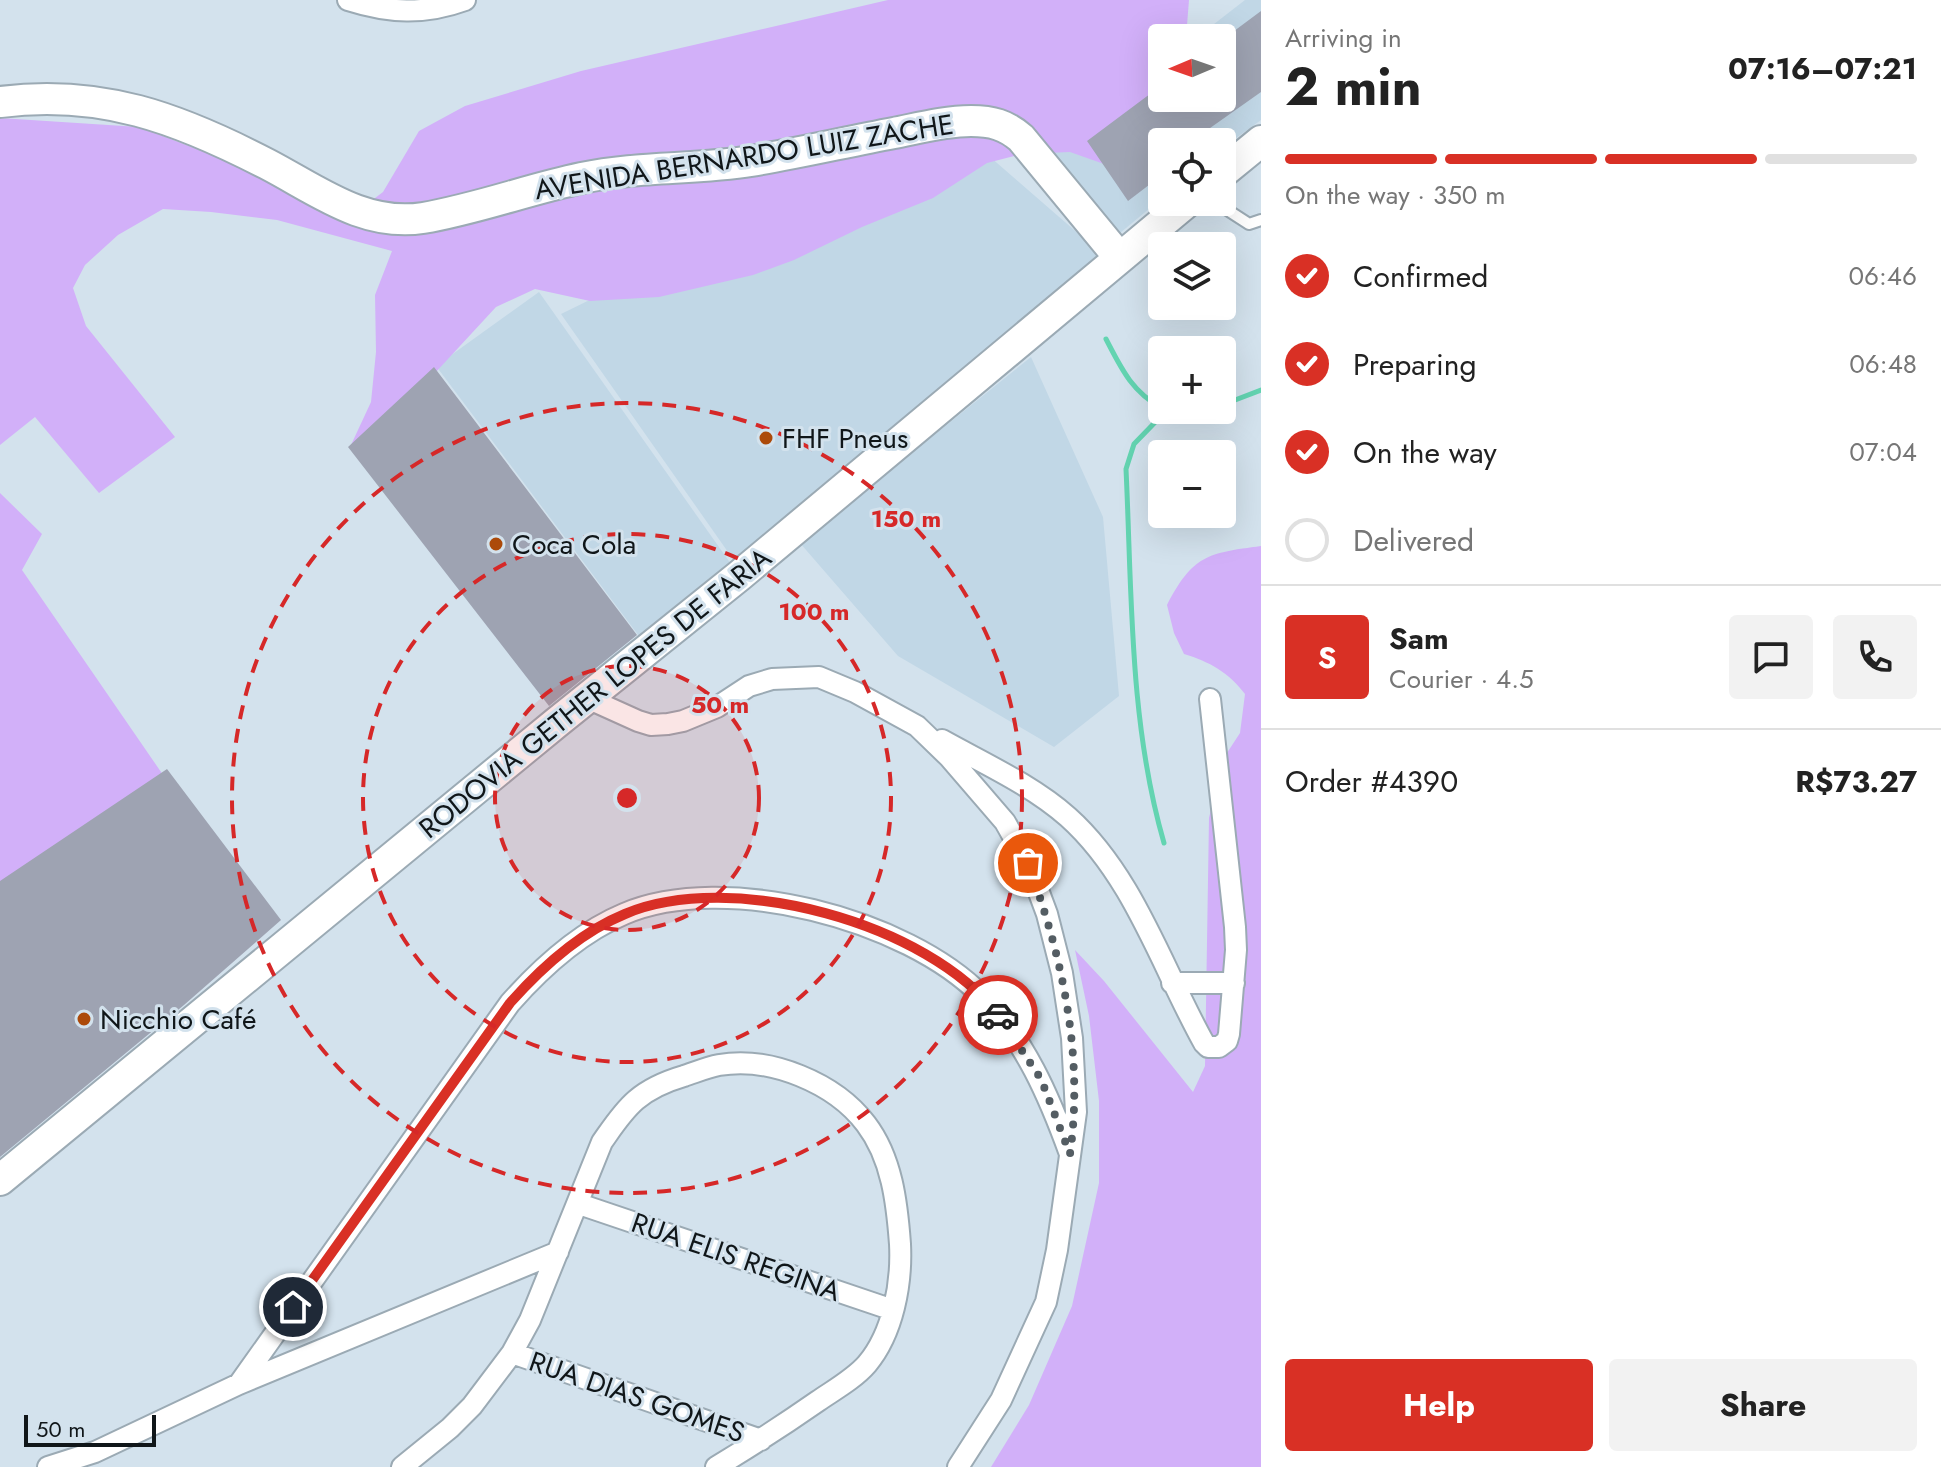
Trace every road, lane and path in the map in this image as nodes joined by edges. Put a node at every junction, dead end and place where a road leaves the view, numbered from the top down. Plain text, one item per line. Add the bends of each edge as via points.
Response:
1 (348, 0) edge
2 (465, 0) edge
3 (0, 102) edge
4 (1261, 141) edge
5 (1236, 162) edge
6 (1170, 216) edge
7 (1236, 216) edge
8 (1261, 220) edge
9 (1119, 257) junction
10 (587, 698) junction
11 (1210, 699) dead end
12 (917, 726) junction
13 (1172, 983) junction
14 (1234, 983) junction
15 (1070, 1154) junction
16 (0, 1180) edge
17 (579, 1204) junction
18 (558, 1252) junction
19 (893, 1310) junction
20 (512, 1353) junction
21 (239, 1384) junction
22 (761, 1440) junction
23 (89, 1460) edge
24 (48, 1467) edge
25 (402, 1467) edge
26 (716, 1467) edge
27 (958, 1467) edge

1 - 2 street via 411,12
3 - 9 street, AVENIDA BERNARDO LUIZ ZACHE via 52,98 157,114 341,205 389,219 444,214 583,178 748,161 954,121 991,122 1021,138
4 - 5 street
6 - 9 street, RODOVIA GETHER LOPES DE FARIA
7 - 8 lane via 1249,224
9 - 10 street, RODOVIA GETHER LOPES DE FARIA
10 - 12 street via 638,721 668,724 717,707 749,686 772,679 819,677
10 - 16 street, RODOVIA GETHER LOPES DE FARIA
11 - 14 street via 1235,927
12 - 13 street via 1067,816 1122,883
12 - 15 street via 1005,822 1047,914 1072,1038 1076,1112
13 - 14 street
13 - 14 street via 1204,1043 1214,1048 1227,1041
15 - 21 street via 1025,1052 981,996 925,954 888,933 777,902 683,899 645,907 600,926 510,1003
15 - 27 street via 1046,1302 1001,1400
17 - 18 street
17 - 19 street, RUA ELIS REGINA
17 - 19 street via 602,1142 636,1100 654,1087 721,1065 790,1072 846,1103 882,1152 896,1198 899,1237 901,1271
18 - 20 street
18 - 21 street
19 - 22 street via 866,1364
20 - 22 street, RUA DIAS GOMES
20 - 25 street via 472,1406
21 - 23 street
22 - 26 street
23 - 24 street

